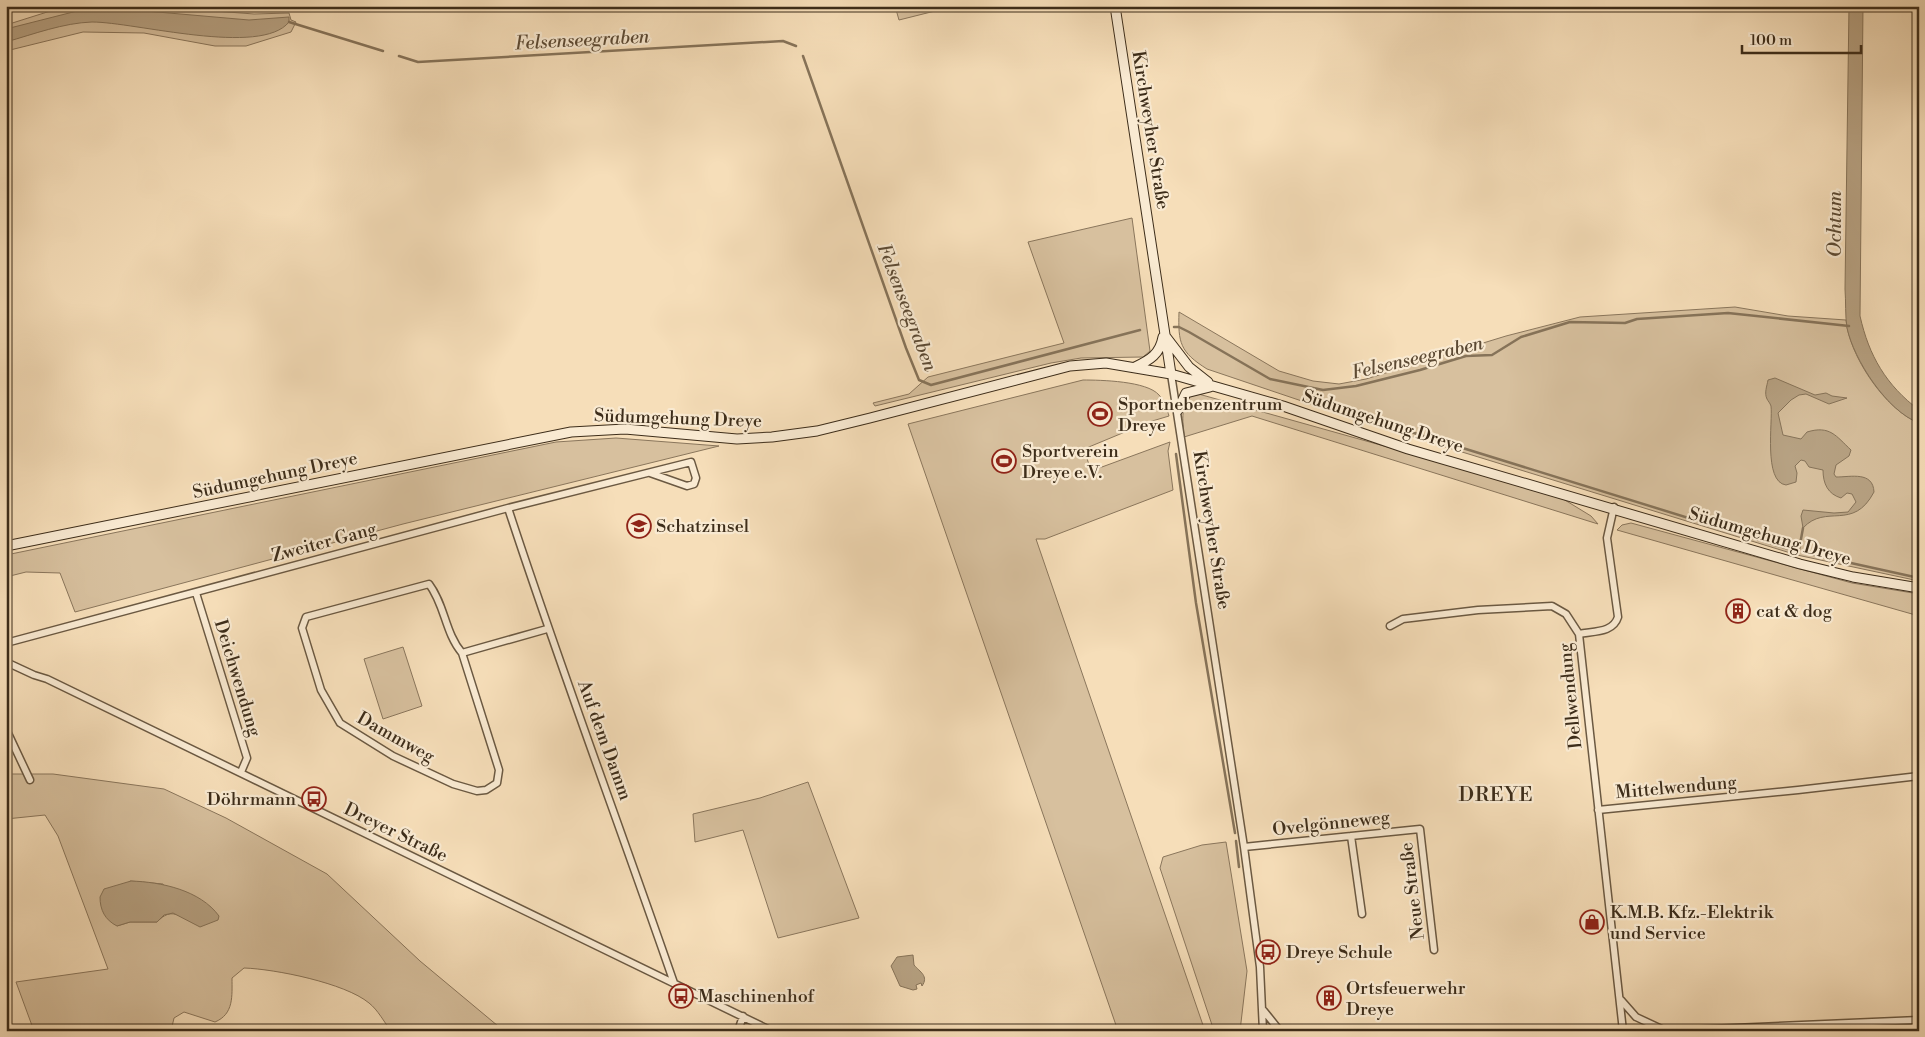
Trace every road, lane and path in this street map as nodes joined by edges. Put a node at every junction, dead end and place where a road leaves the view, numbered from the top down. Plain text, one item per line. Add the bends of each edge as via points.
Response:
1 (1115, 6) edge
2 (1163, 332) junction
3 (1135, 367) junction
4 (1171, 374) junction
5 (1216, 388) junction
6 (1178, 410) junction
7 (650, 473) junction
8 (508, 508) junction
9 (1614, 508) junction
10 (6, 546) edge
11 (1919, 588) edge
12 (196, 593) junction
13 (1390, 626) dead end
14 (547, 628) junction
15 (1579, 634) junction
16 (6, 643) edge
17 (462, 653) junction
18 (6, 662) edge
19 (6, 729) edge
20 (242, 772) junction
21 (1919, 776) edge
22 (30, 780) dead end
23 (1598, 810) junction
24 (1420, 829) joint
25 (1351, 836) junction
26 (1244, 847) junction
27 (1362, 914) dead end
28 (1434, 950) dead end
29 (674, 983) junction
30 (1620, 1000) junction
31 (1264, 1010) junction
32 (743, 1016) junction
33 (1919, 1020) edge
34 (738, 1031) edge
35 (772, 1031) edge
36 (1263, 1031) edge
37 (1280, 1031) edge
38 (1623, 1031) edge
39 (1665, 1031) edge

1 - 2 main road, Kirchweyher Straße
2 - 3 main road via 1161,346 1155,356
2 - 4 main road, Kirchweyher Straße
2 - 5 main road via 1189,367
3 - 4 main road, Südumgehung Dreye
3 - 10 main road, Südumgehung Dreye via 1106,363 1070,366 825,429 772,437 738,440 625,429 571,432
4 - 5 main road, Südumgehung Dreye
4 - 6 street, Kirchweyher Straße
5 - 6 main road via 1186,393
5 - 9 main road, Südumgehung Dreye
6 - 26 street, Kirchweyher Straße
7 - 7 street, Zweiter Gang via 691,462 696,478 694,484 687,486
7 - 8 street, Zweiter Gang
8 - 12 street, Zweiter Gang
8 - 14 street, Auf dem Damm
9 - 11 main road, Südumgehung Dreye via 1800,564
9 - 15 street via 1608,538 1618,617 1610,629
12 - 16 street, Zweiter Gang
12 - 20 street, Deichwendung via 247,758
13 - 15 street, Dellwendung via 1404,619 1552,606 1566,614
14 - 17 street
14 - 29 street, Auf dem Damm
15 - 23 street, Dellwendung
17 - 17 street, Dammweg via 499,770 497,783 486,790 476,791 453,784 393,756 340,723 321,690 302,628 306,617 430,584 453,642
18 - 20 street, Dreyer Straße
19 - 22 street
20 - 29 street, Dreyer Straße
21 - 23 street, Mittelwendung
23 - 30 street, Mittelwendung
24 - 25 street, Ovelgönneweg
24 - 28 street, Neue Straße
25 - 26 street, Ovelgönneweg
25 - 27 street
26 - 31 street, Kirchweyher Straße
29 - 32 street, Dreyer Straße
30 - 38 street, Mittelwendung
30 - 39 street via 1636,1017
31 - 36 street, Kirchweyher Straße
31 - 37 street
32 - 34 street
32 - 35 street, Dreyer Straße
33 - 39 street

